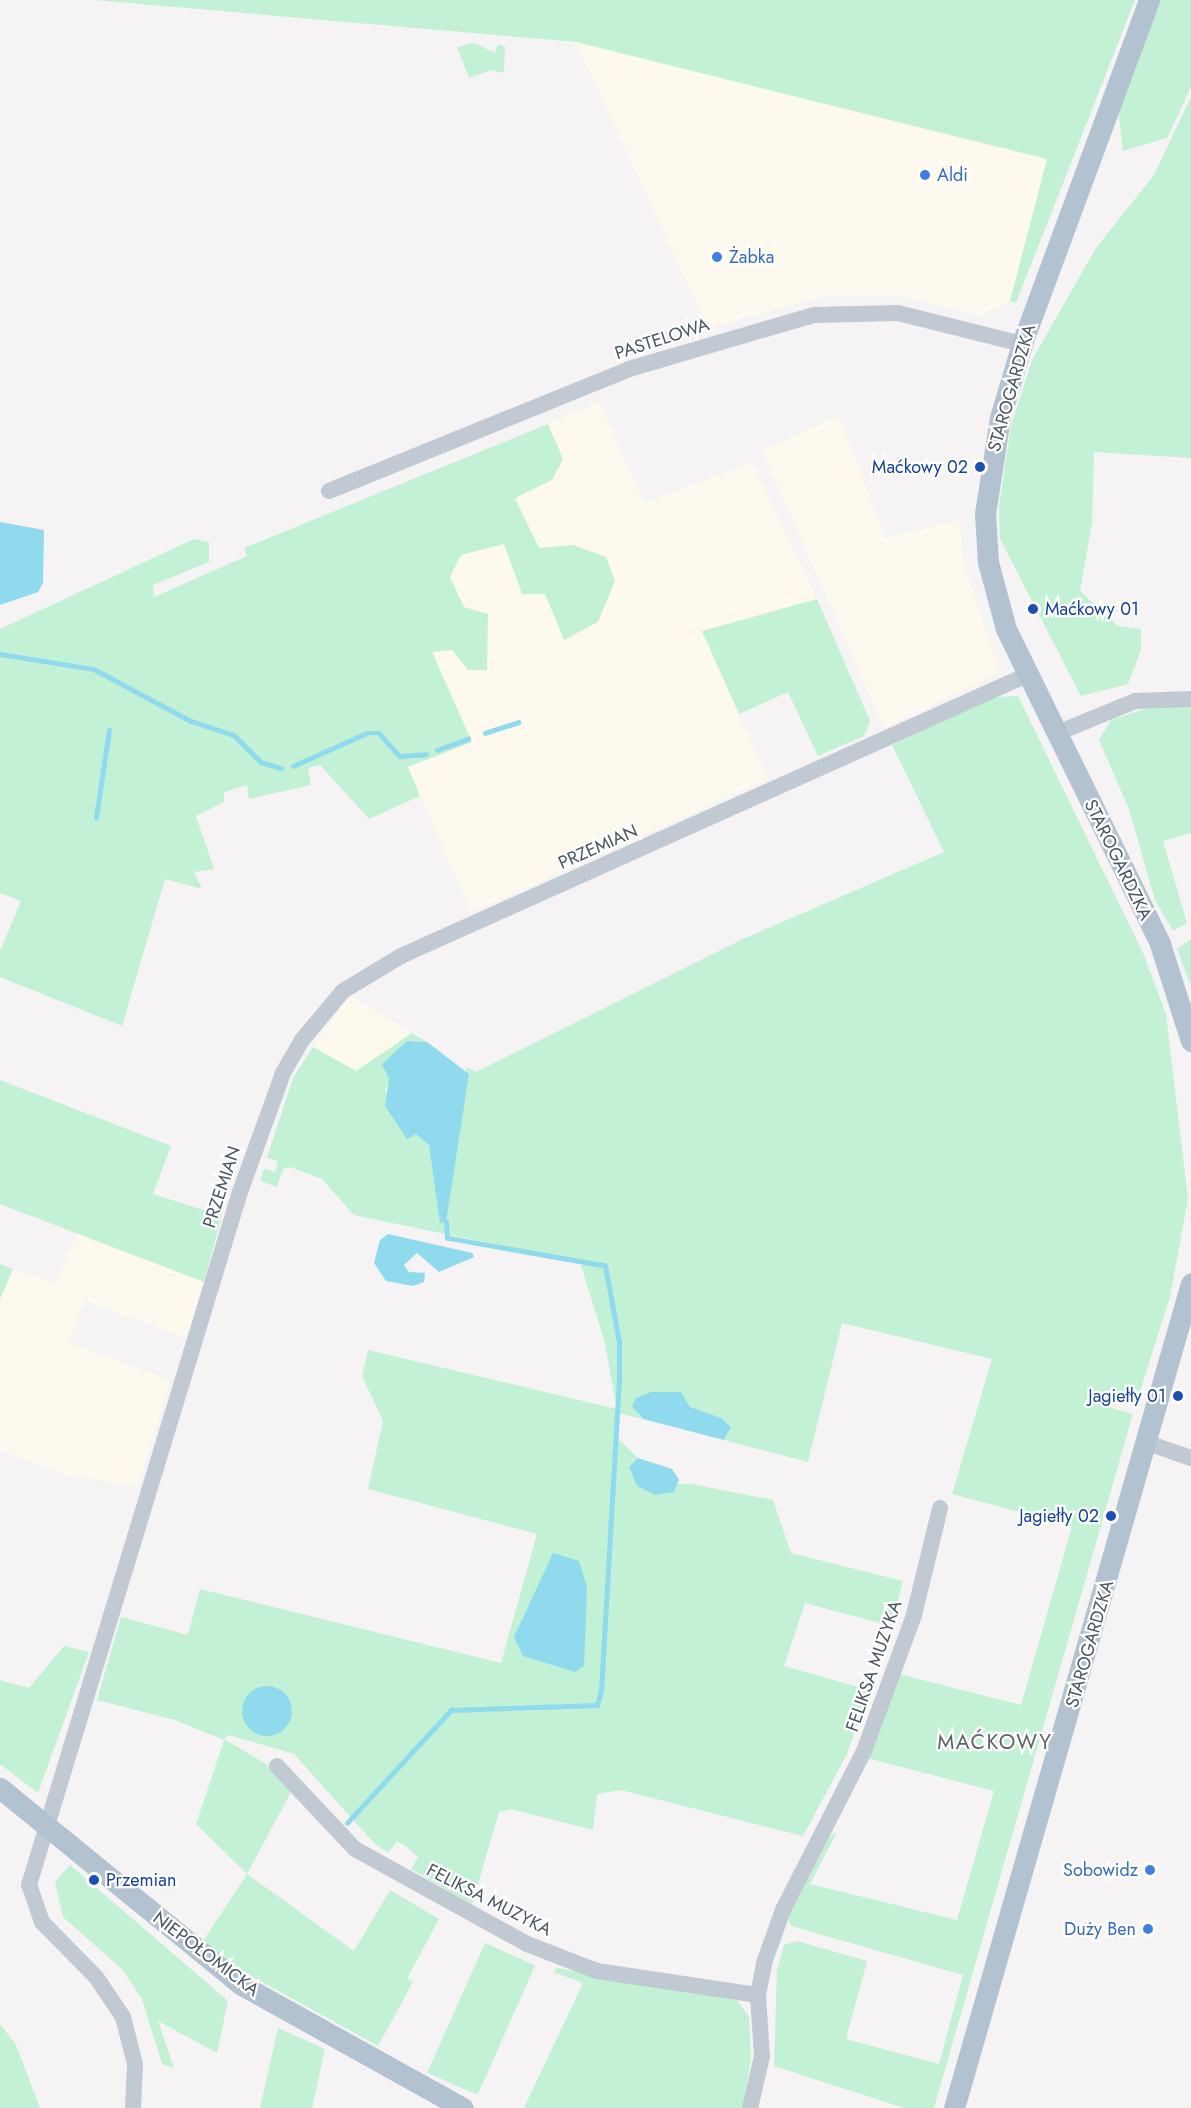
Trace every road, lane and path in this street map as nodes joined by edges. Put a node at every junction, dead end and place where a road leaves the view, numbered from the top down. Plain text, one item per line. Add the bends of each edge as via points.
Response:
1 (1149, 0) edge
2 (1022, 344) junction
3 (329, 491) dead end
4 (1025, 676) junction
5 (1191, 699) edge
6 (1055, 734) junction
7 (1191, 1041) edge
8 (1191, 1282) edge
9 (1145, 1442) junction
10 (1191, 1458) edge
11 (940, 1508) dead end
12 (277, 1766) dead end
13 (0, 1788) edge
14 (46, 1824) junction
15 (758, 1995) junction
16 (133, 2108) edge
17 (463, 2108) edge
18 (750, 2108) edge
19 (954, 2108) edge

1 - 2 main road, STAROGARDZKA
2 - 3 street, PASTELOWA via 898,313 814,315 629,369
2 - 4 main road, STAROGARDZKA via 1000,418 985,514 997,601
4 - 6 main road, STAROGARDZKA
4 - 14 street, PRZEMIAN via 400,956 361,978 324,1014 283,1073 252,1156
5 - 6 street via 1135,701
6 - 7 main road, STAROGARDZKA via 1160,944
8 - 9 main road, STAROGARDZKA
9 - 10 street
9 - 19 main road, STAROGARDZKA
11 - 15 street, FELIKSA MUZYKA via 914,1615 864,1751 783,1910
12 - 15 street, FELIKSA MUZYKA via 355,1849 527,1944 597,1971
13 - 14 main road, NIEPOŁOMICKA
14 - 16 street, PRZEMIAN via 29,1885 32,1905 123,2017 135,2064
14 - 17 main road, NIEPOŁOMICKA via 240,1984
15 - 18 street, FELIKSA MUZYKA via 762,2056

